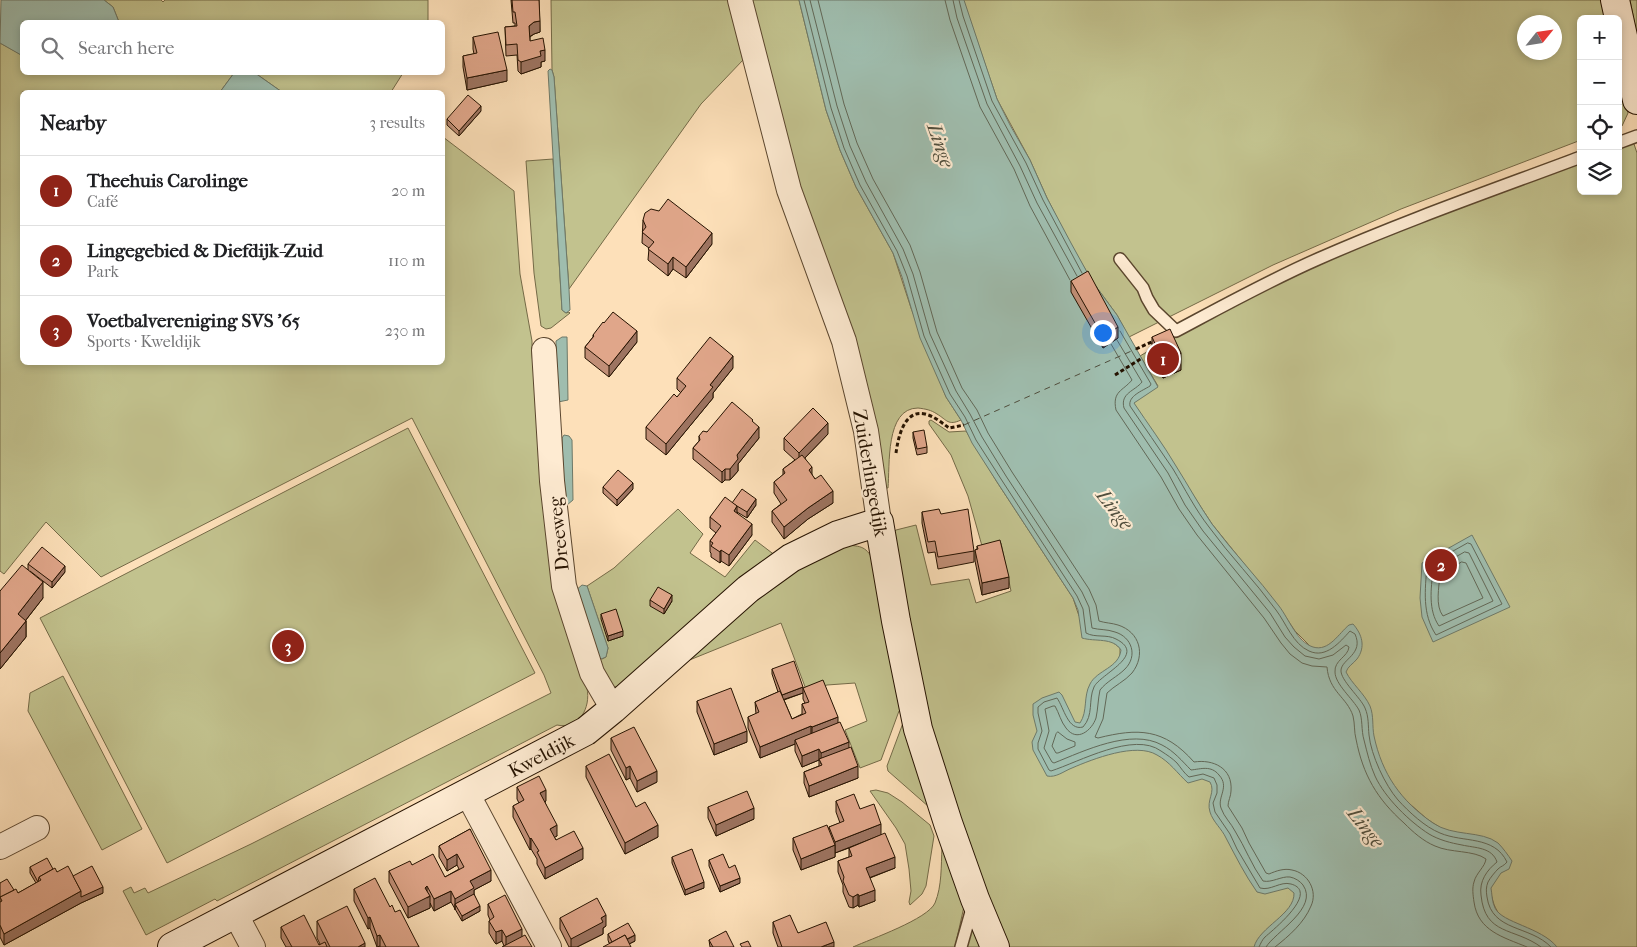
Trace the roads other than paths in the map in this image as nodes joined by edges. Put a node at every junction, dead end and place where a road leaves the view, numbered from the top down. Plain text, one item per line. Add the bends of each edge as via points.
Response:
1 (740, 0) edge
2 (1615, 0) edge
3 (1637, 100) edge
4 (1637, 136) edge
5 (1622, 142) edge
6 (1577, 159) edge
7 (1120, 259) dead end
8 (544, 350) dead end
9 (880, 522) junction
10 (613, 709) junction
11 (467, 793) junction
12 (37, 828) dead end
13 (0, 847) edge
14 (974, 899) junction
15 (236, 914) junction
16 (172, 947) edge
17 (253, 947) edge
18 (549, 947) edge
19 (961, 947) edge
20 (995, 947) edge

1 - 9 street, Zuiderlingedijk via 789,190 844,341 866,431
2 - 3 street
4 - 5 lane
6 - 7 lane via 1317,259 1176,331 1154,310 1144,288
8 - 10 street, Dreeweg via 552,481 564,586 592,673
9 - 10 street, Kweldijk via 838,535 791,558 748,589
9 - 14 street, Zuiderlingedijk via 918,729
10 - 11 street, Kweldijk via 586,731
11 - 15 street, Kweldijk
11 - 18 street
12 - 13 street
14 - 19 lane
14 - 20 street, Zuiderlingedijk
15 - 16 street, Kweldijk
15 - 17 street

